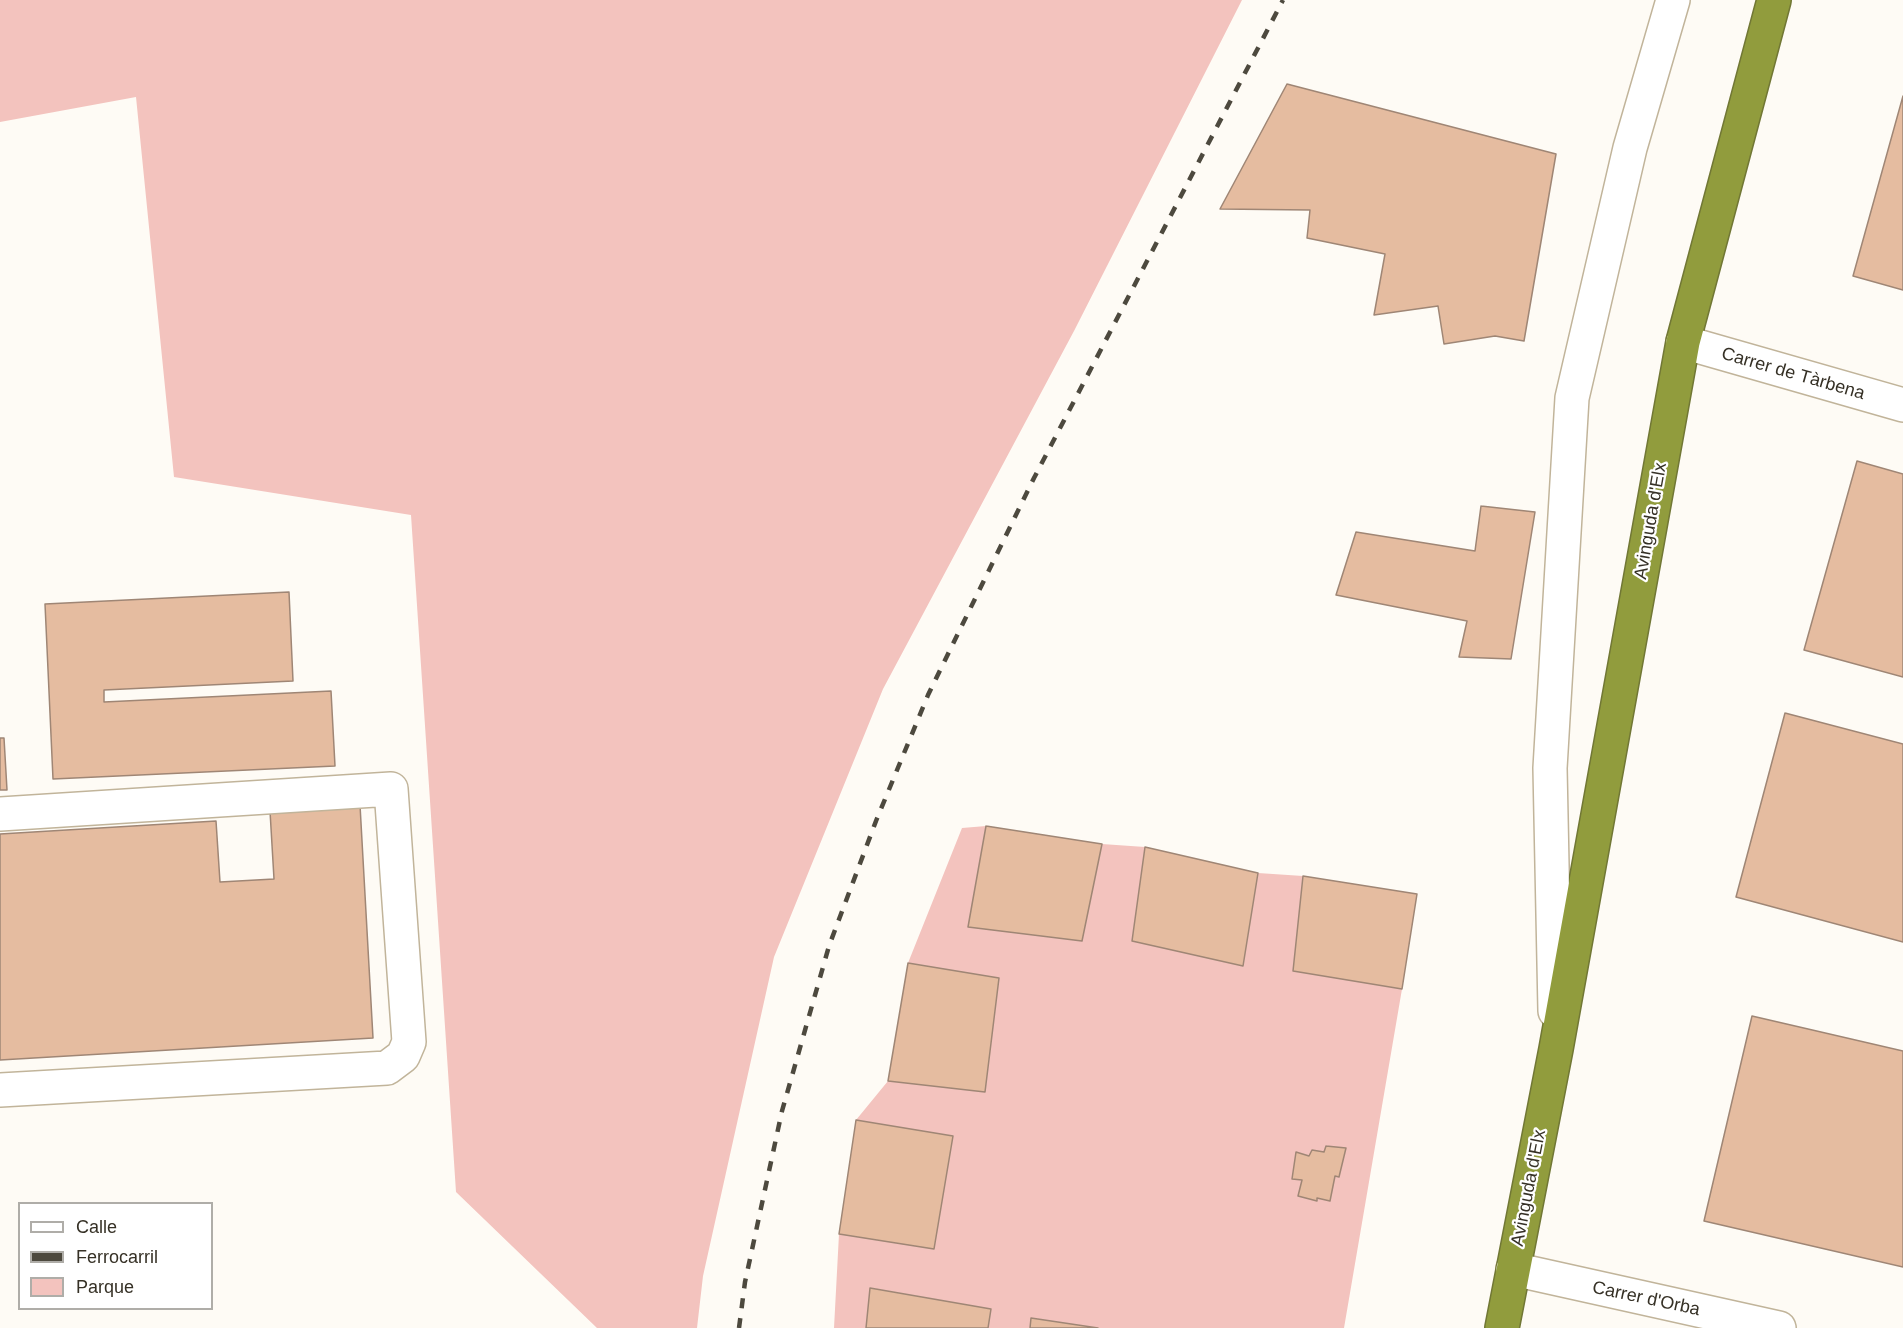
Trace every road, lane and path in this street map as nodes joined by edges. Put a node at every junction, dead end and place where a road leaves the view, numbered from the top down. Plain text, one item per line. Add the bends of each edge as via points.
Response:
1 (1673, 0) edge
2 (1774, 0) edge
3 (1683, 342) junction
4 (1903, 405) edge
5 (0, 814) edge
6 (1556, 1049) junction
7 (0, 1090) edge
8 (1513, 1269) junction
9 (1502, 1328) edge
10 (1779, 1328) edge

1 - 6 lane, Avinguda d'Elx via 1630,148 1572,398 1550,768
2 - 3 highway, Avinguda d'Elx
3 - 4 lane, Carrer de Tàrbena
3 - 6 highway, Avinguda d'Elx
5 - 7 lane via 391,789 410,1042 403,1056 387,1068
6 - 8 highway, Avinguda d'Elx
8 - 9 highway, Avinguda d'Elx
8 - 10 lane, Carrer d'Orba

